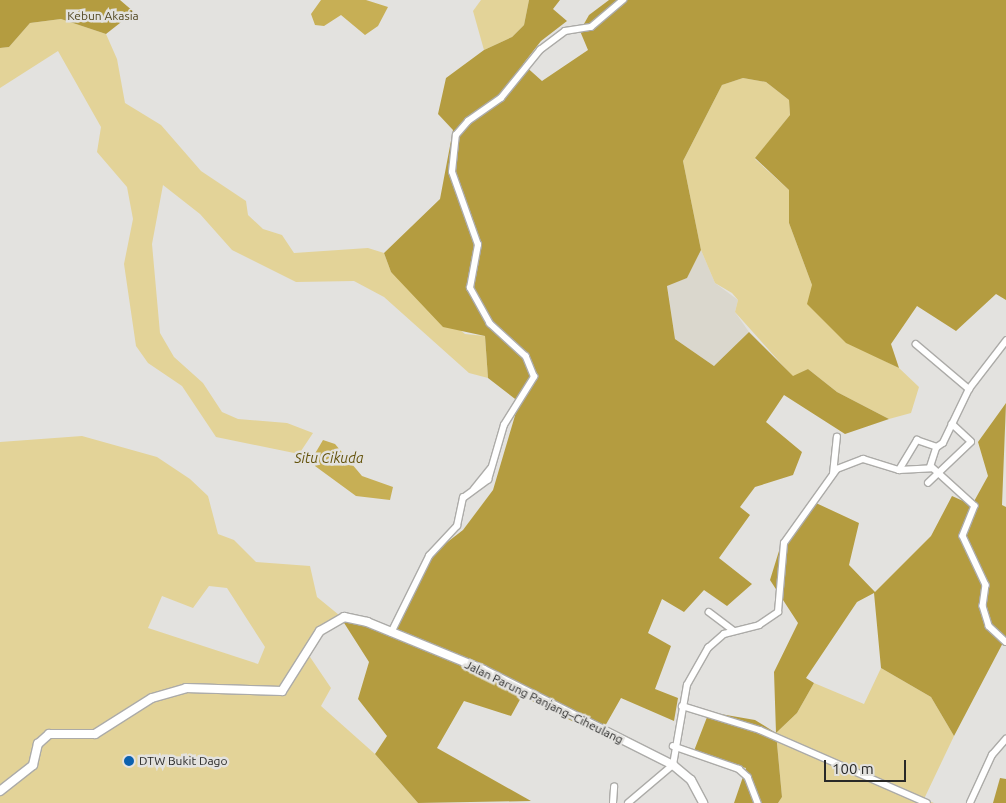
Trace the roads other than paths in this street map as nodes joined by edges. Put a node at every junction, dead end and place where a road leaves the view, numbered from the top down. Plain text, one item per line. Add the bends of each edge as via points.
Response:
1 (623, 0) edge
2 (1006, 341) edge
3 (916, 344) dead end
4 (969, 389) junction
5 (952, 424) junction
6 (837, 437) dead end
7 (937, 447) junction
8 (932, 468) junction
9 (899, 470) junction
10 (833, 474) junction
11 (938, 474) junction
12 (928, 483) dead end
13 (709, 612) dead end
14 (734, 631) junction
15 (391, 633) junction
16 (1006, 642) edge
17 (682, 706) junction
18 (1006, 739) edge
19 (674, 746) junction
20 (673, 765) junction
21 (614, 788) dead end
22 (0, 791) edge
23 (613, 803) edge
24 (628, 803) edge
25 (703, 803) edge
26 (758, 803) edge
27 (927, 803) edge
28 (970, 803) edge

1 - 15 street via 591,27 565,31 540,50 501,98 468,121 456,135 452,172 478,245 469,278 471,294 490,324 534,371 504,425 484,487 474,489 463,498 452,533 429,556
2 - 4 street
3 - 4 street
4 - 5 street
5 - 7 street
5 - 11 street via 971,442
6 - 10 street
7 - 8 street
7 - 9 street via 917,440
8 - 9 street
8 - 11 street
9 - 10 street via 862,459 841,466
10 - 14 street via 784,543 778,612 759,625
11 - 12 street
11 - 16 street via 975,506 963,536 986,585 983,606 989,626
13 - 14 street
14 - 17 street via 708,648 694,670
15 - 20 street, Jalan Parung Panjang–Ciheulang via 484,670
15 - 22 street, Jalan Parung Panjang–Ciheulang via 354,617 335,620 320,631 282,691 186,688 152,698 95,734 49,734 38,744 33,765
17 - 19 street
17 - 27 street via 760,730
18 - 28 street via 992,755
19 - 20 street
19 - 26 street via 739,769
20 - 24 street
20 - 25 street, Jalan Parung Panjang–Ciheulang via 691,780
21 - 23 street

